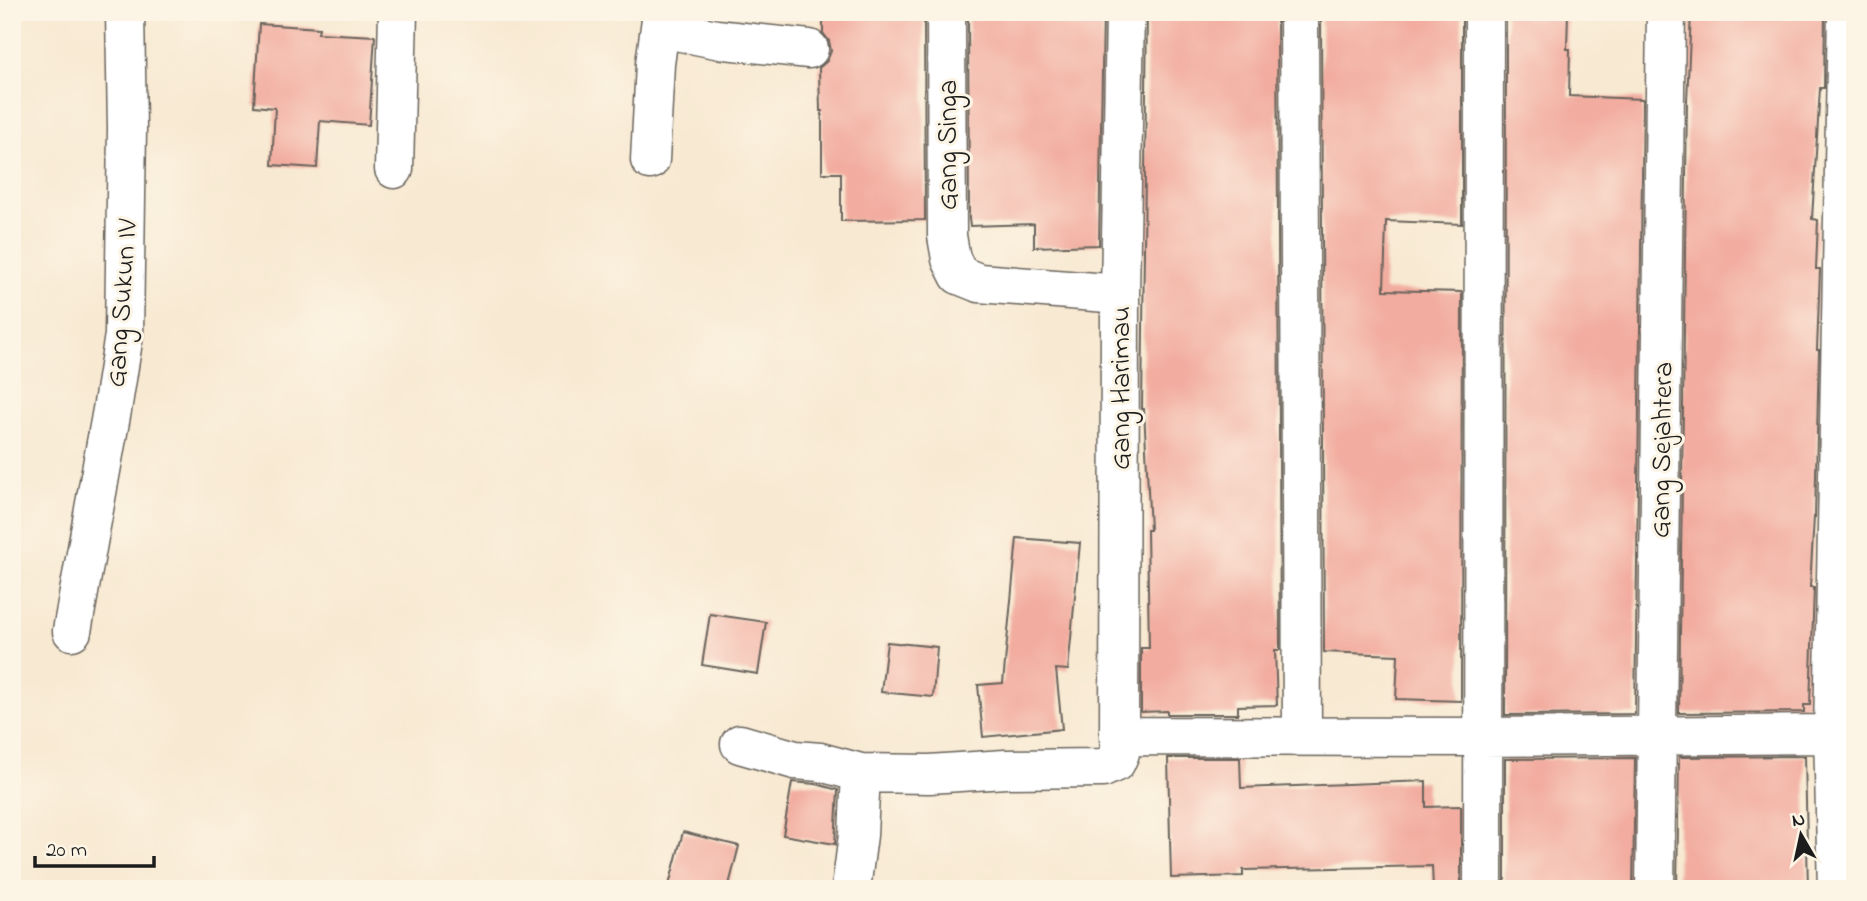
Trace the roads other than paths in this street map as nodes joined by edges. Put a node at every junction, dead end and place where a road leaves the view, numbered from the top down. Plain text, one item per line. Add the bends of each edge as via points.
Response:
1 (125, 12) edge
2 (398, 12) edge
3 (946, 12) edge
4 (1125, 12) edge
5 (1299, 12) edge
6 (1484, 12) edge
7 (1666, 12) edge
8 (1847, 12) edge
9 (661, 20) edge
10 (809, 50) dead end
11 (650, 160) dead end
12 (394, 169) dead end
13 (1849, 191) edge
14 (1120, 294) junction
15 (72, 631) dead end
16 (1833, 734) junction
17 (1302, 736) junction
18 (1656, 736) junction
19 (1482, 737) junction
20 (740, 744) dead end
21 (1118, 749) junction
22 (861, 773) junction
23 (851, 889) edge
24 (1483, 889) edge
25 (1655, 889) edge
26 (1837, 889) edge

1 - 15 street, Gang Sukun IV via 124,335
2 - 12 street
3 - 14 street, Gang Singa via 947,236 959,275 979,283
4 - 14 street, Gang Harimau
5 - 17 street
6 - 19 street
7 - 18 street, Gang Sejahtera
8 - 13 street
9 - 10 street via 716,39
9 - 11 street
13 - 16 street
14 - 21 street, Gang Harimau
16 - 18 street
16 - 26 street
17 - 19 street
17 - 21 street
18 - 19 street
18 - 25 street, Gang Sejahtera
19 - 24 street
20 - 22 street
21 - 22 street via 1103,768
22 - 23 street

